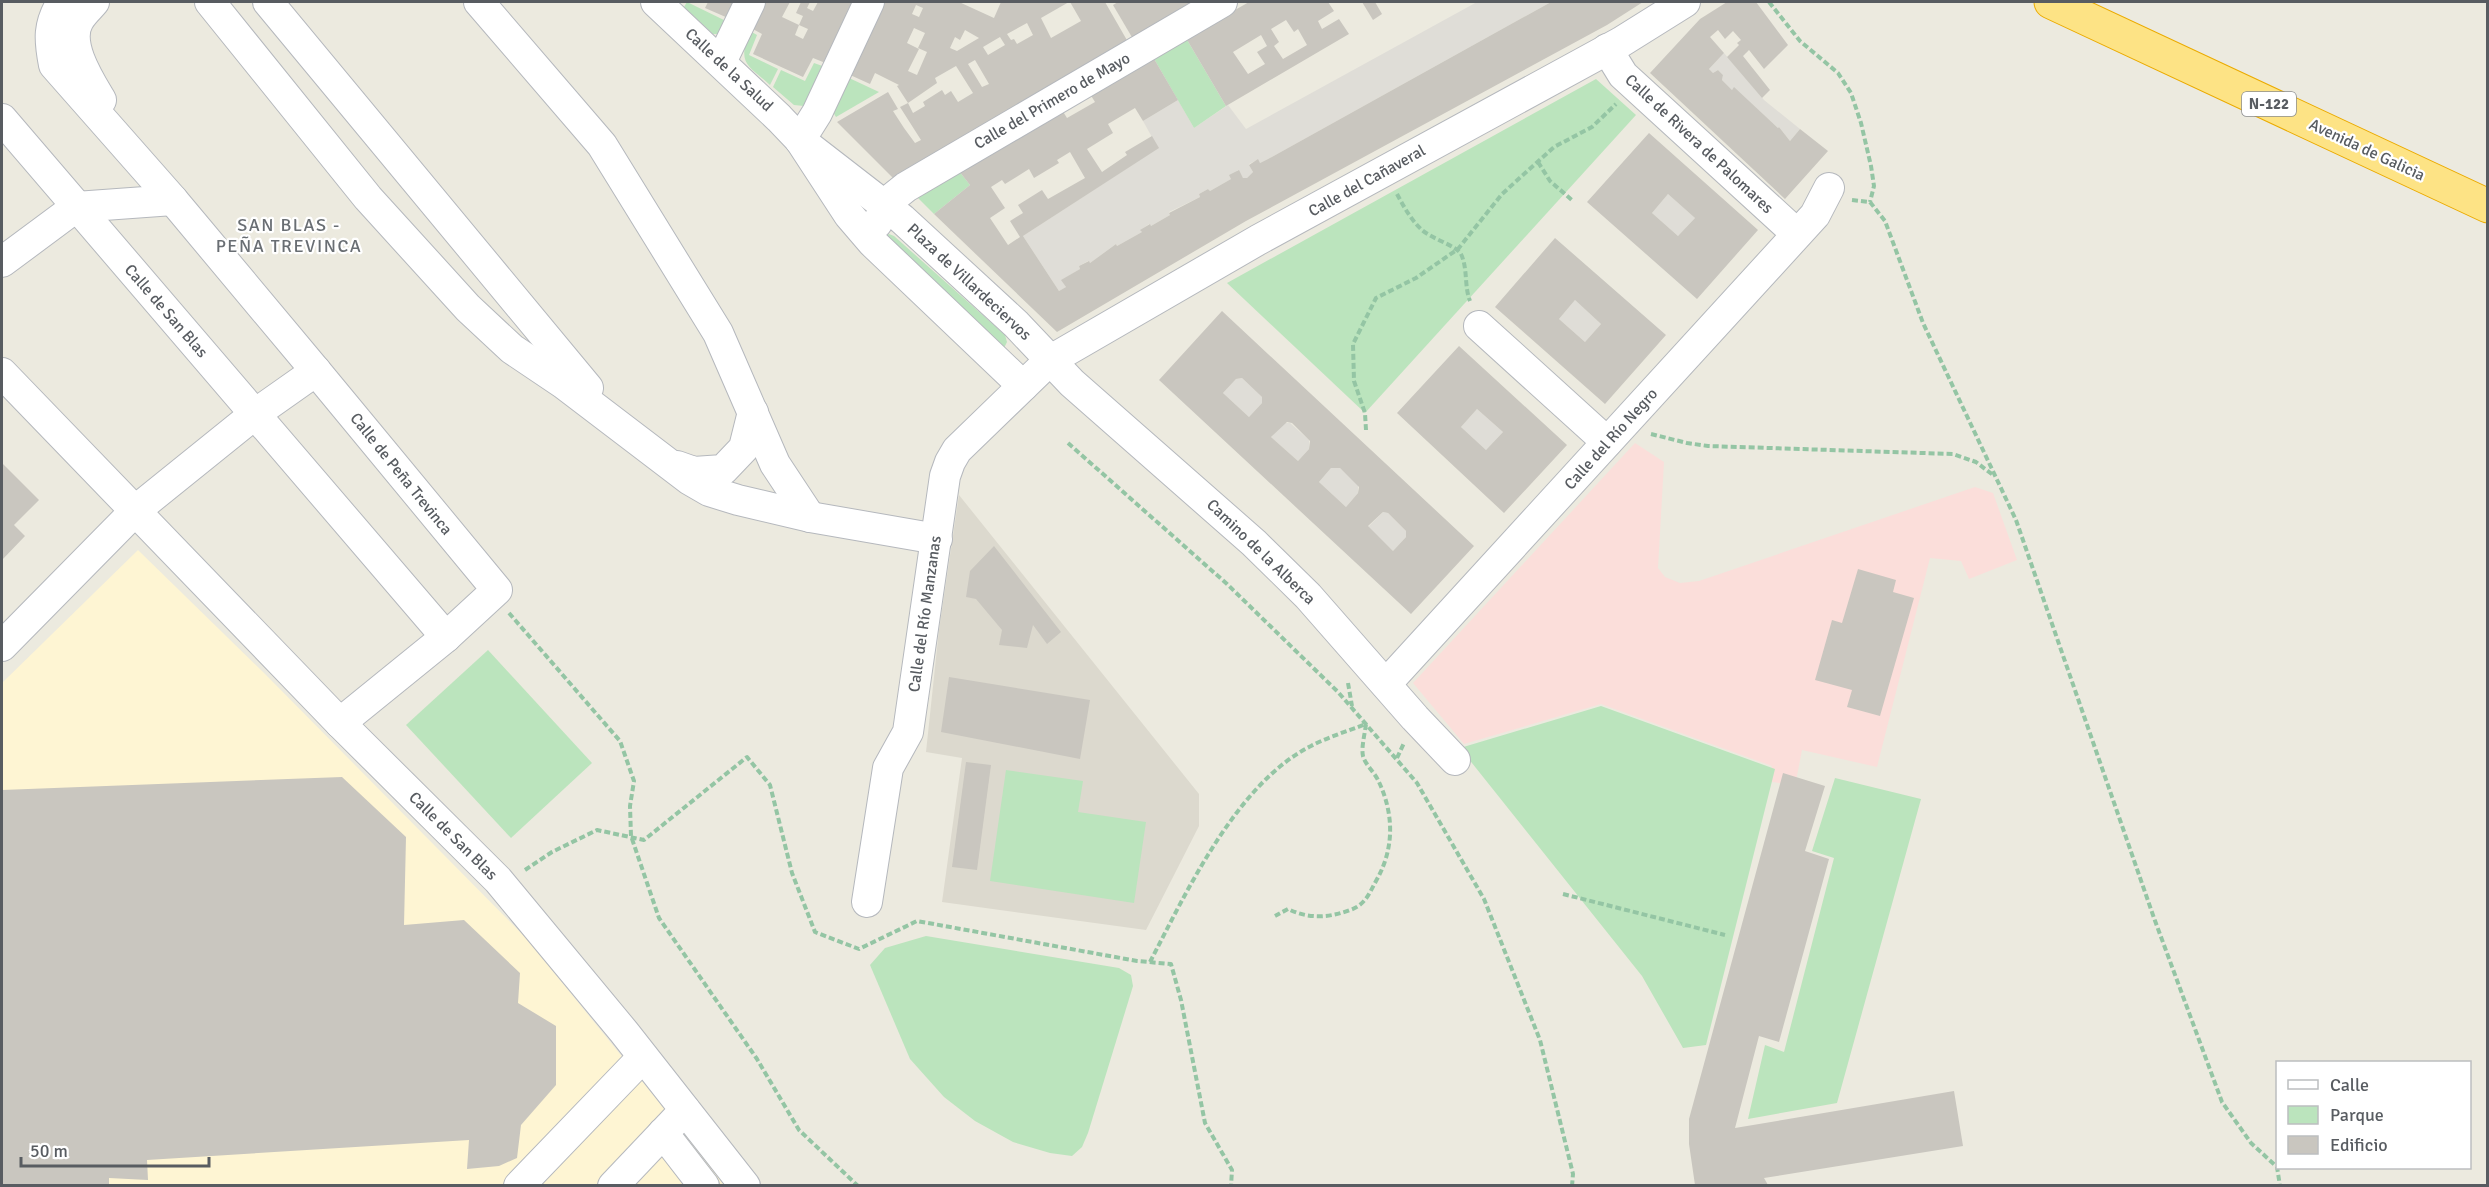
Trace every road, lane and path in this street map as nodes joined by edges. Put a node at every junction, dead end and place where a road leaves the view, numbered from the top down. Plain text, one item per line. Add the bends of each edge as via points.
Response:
1 (62, 2) edge
2 (94, 2) edge
3 (210, 2) edge
4 (268, 2) edge
5 (479, 2) edge
6 (656, 2) edge
7 (750, 2) edge
8 (869, 2) edge
9 (1222, 2) edge
10 (1685, 2) edge
11 (1769, 2) edge
12 (2051, 2) edge
13 (1607, 49) junction
14 (721, 62) junction
15 (1620, 100) dead end
16 (2, 119) edge
17 (800, 140) junction
18 (394, 154) junction
19 (1538, 162) junction
20 (355, 183) junction
21 (1829, 188) dead end
22 (1394, 190) dead end
23 (172, 200) junction
24 (1572, 201) dead end
25 (1870, 202) junction
26 (886, 206) junction
27 (2487, 206) edge
28 (76, 207) junction
29 (1806, 225) junction
30 (873, 243) junction
31 (1458, 249) junction
32 (2, 262) edge
33 (1476, 318) joint
34 (1049, 361) junction
35 (316, 371) junction
36 (2, 373) edge
37 (1023, 386) junction
38 (753, 412) junction
39 (255, 414) junction
40 (1366, 430) dead end
41 (1645, 432) dead end
42 (629, 433) junction
43 (1607, 442) junction
44 (1068, 443) dead end
45 (668, 463) junction
46 (1993, 476) junction
47 (136, 510) junction
48 (810, 517) junction
49 (937, 539) junction
50 (505, 608) dead end
51 (446, 637) junction
52 (2, 646) edge
53 (1386, 684) junction
54 (340, 723) junction
55 (1366, 724) junction
56 (1455, 760) dead end
57 (631, 836) junction
58 (505, 889) junction
59 (1563, 894) dead end
60 (867, 903) dead end
61 (1275, 916) dead end
62 (1725, 935) dead end
63 (1150, 962) junction
64 (643, 1057) junction
65 (685, 1110) junction
66 (663, 1133) junction
67 (719, 1153) junction
68 (2276, 1166) edge
69 (2277, 1169) edge
70 (519, 1185) edge
71 (613, 1185) edge
72 (704, 1185) edge
73 (745, 1185) edge
74 (754, 1185) edge
75 (858, 1185) edge
76 (1231, 1185) edge
77 (1572, 1185) edge
78 (2280, 1185) edge

1 - 23 street, Calle de Peña Trevinca via 49,38 54,65
2 - 23 street, Calle de Peña Trevinca via 78,21 75,48 84,71
3 - 20 street
4 - 18 street
5 - 38 street via 602,145 718,333
6 - 14 street, Calle de la Salud
7 - 14 street
8 - 17 street via 817,113
9 - 26 street, Calle del Primero de Mayo via 906,187
10 - 13 street, Calle del Cañaveral
11 - 25 path via 1800,41 1833,68 1851,93 1874,186
12 - 27 highway, Avenida de Galicia / N-122
13 - 29 street, Calle de Rivera de Palomares via 1623,75
13 - 34 street, Calle del Cañaveral via 1258,240
14 - 17 street, Calle de la Salud
15 - 19 path via 1592,127 1554,147
16 - 28 street, Calle de San Blas
17 - 26 street, Plaza de Villardeciervos
17 - 30 street via 849,215
18 - 20 street
18 - 42 street
19 - 24 path via 1550,181
19 - 31 path via 1496,200
20 - 42 street via 468,308 512,349
21 - 29 street, Calle del Río Negro
22 - 31 path via 1419,227 1439,242
23 - 28 street
23 - 35 street, Calle de Peña Trevinca
25 - 29 path via 1848,200
25 - 46 path via 1886,221 1917,308
26 - 30 street
26 - 34 street, Plaza de Villardeciervos via 1016,324
28 - 32 street
28 - 39 street, Calle de San Blas
29 - 43 street, Calle del Río Negro
30 - 37 street
31 - 33 path via 1464,263 1466,292
31 - 40 path via 1374,301 1353,344 1354,381 1365,413
33 - 43 street
34 - 37 street, Calle del Río Manzanas
34 - 53 street, Camino de la Alberca via 1282,569
35 - 39 street
35 - 51 street, Calle de Peña Trevinca via 497,590
36 - 47 street, Calle de San Blas
37 - 49 street, Calle del Río Manzanas via 953,456 945,476
38 - 45 street via 744,448 723,470 694,472
38 - 48 street via 776,464
39 - 47 street
39 - 51 street, Calle de San Blas
41 - 46 path via 1708,446 1953,454 1976,462
42 - 45 street
43 - 53 street, Calle del Río Negro
44 - 55 path via 1227,584
45 - 48 street via 709,491
46 - 68 path via 2016,520 2222,1101 2251,1143
47 - 52 street
47 - 54 street, Calle de San Blas
48 - 49 street
49 - 60 street, Calle del Río Manzanas via 908,732 888,768
50 - 57 path via 620,741 634,781
51 - 54 street, Calle de Peña Trevinca
53 - 56 street, Camino de la Alberca
54 - 58 street, Calle de San Blas
55 - 61 path via 1363,756 1382,789 1392,830 1387,858 1378,878 1361,906 1351,910 1320,917 1302,916 1288,909
55 - 63 path via 1310,746 1281,766 1244,802 1188,889
55 - 77 path via 1417,783 1484,899 1539,1040 1573,1174
57 - 58 path via 597,830 552,852
57 - 63 path via 645,840 747,757 770,785 792,873 815,932 859,949 917,921
57 - 75 path via 659,918 751,1049 799,1130
58 - 64 street, Calle de San Blas
59 - 62 path
63 - 76 path via 1171,964 1205,1123 1232,1170
64 - 65 street, Calle de San Blas
64 - 70 street
65 - 66 street
65 - 67 street, Calle de San Blas
66 - 71 street
66 - 72 street
67 - 73 street, Calle de San Blas
67 - 74 street
69 - 78 path

